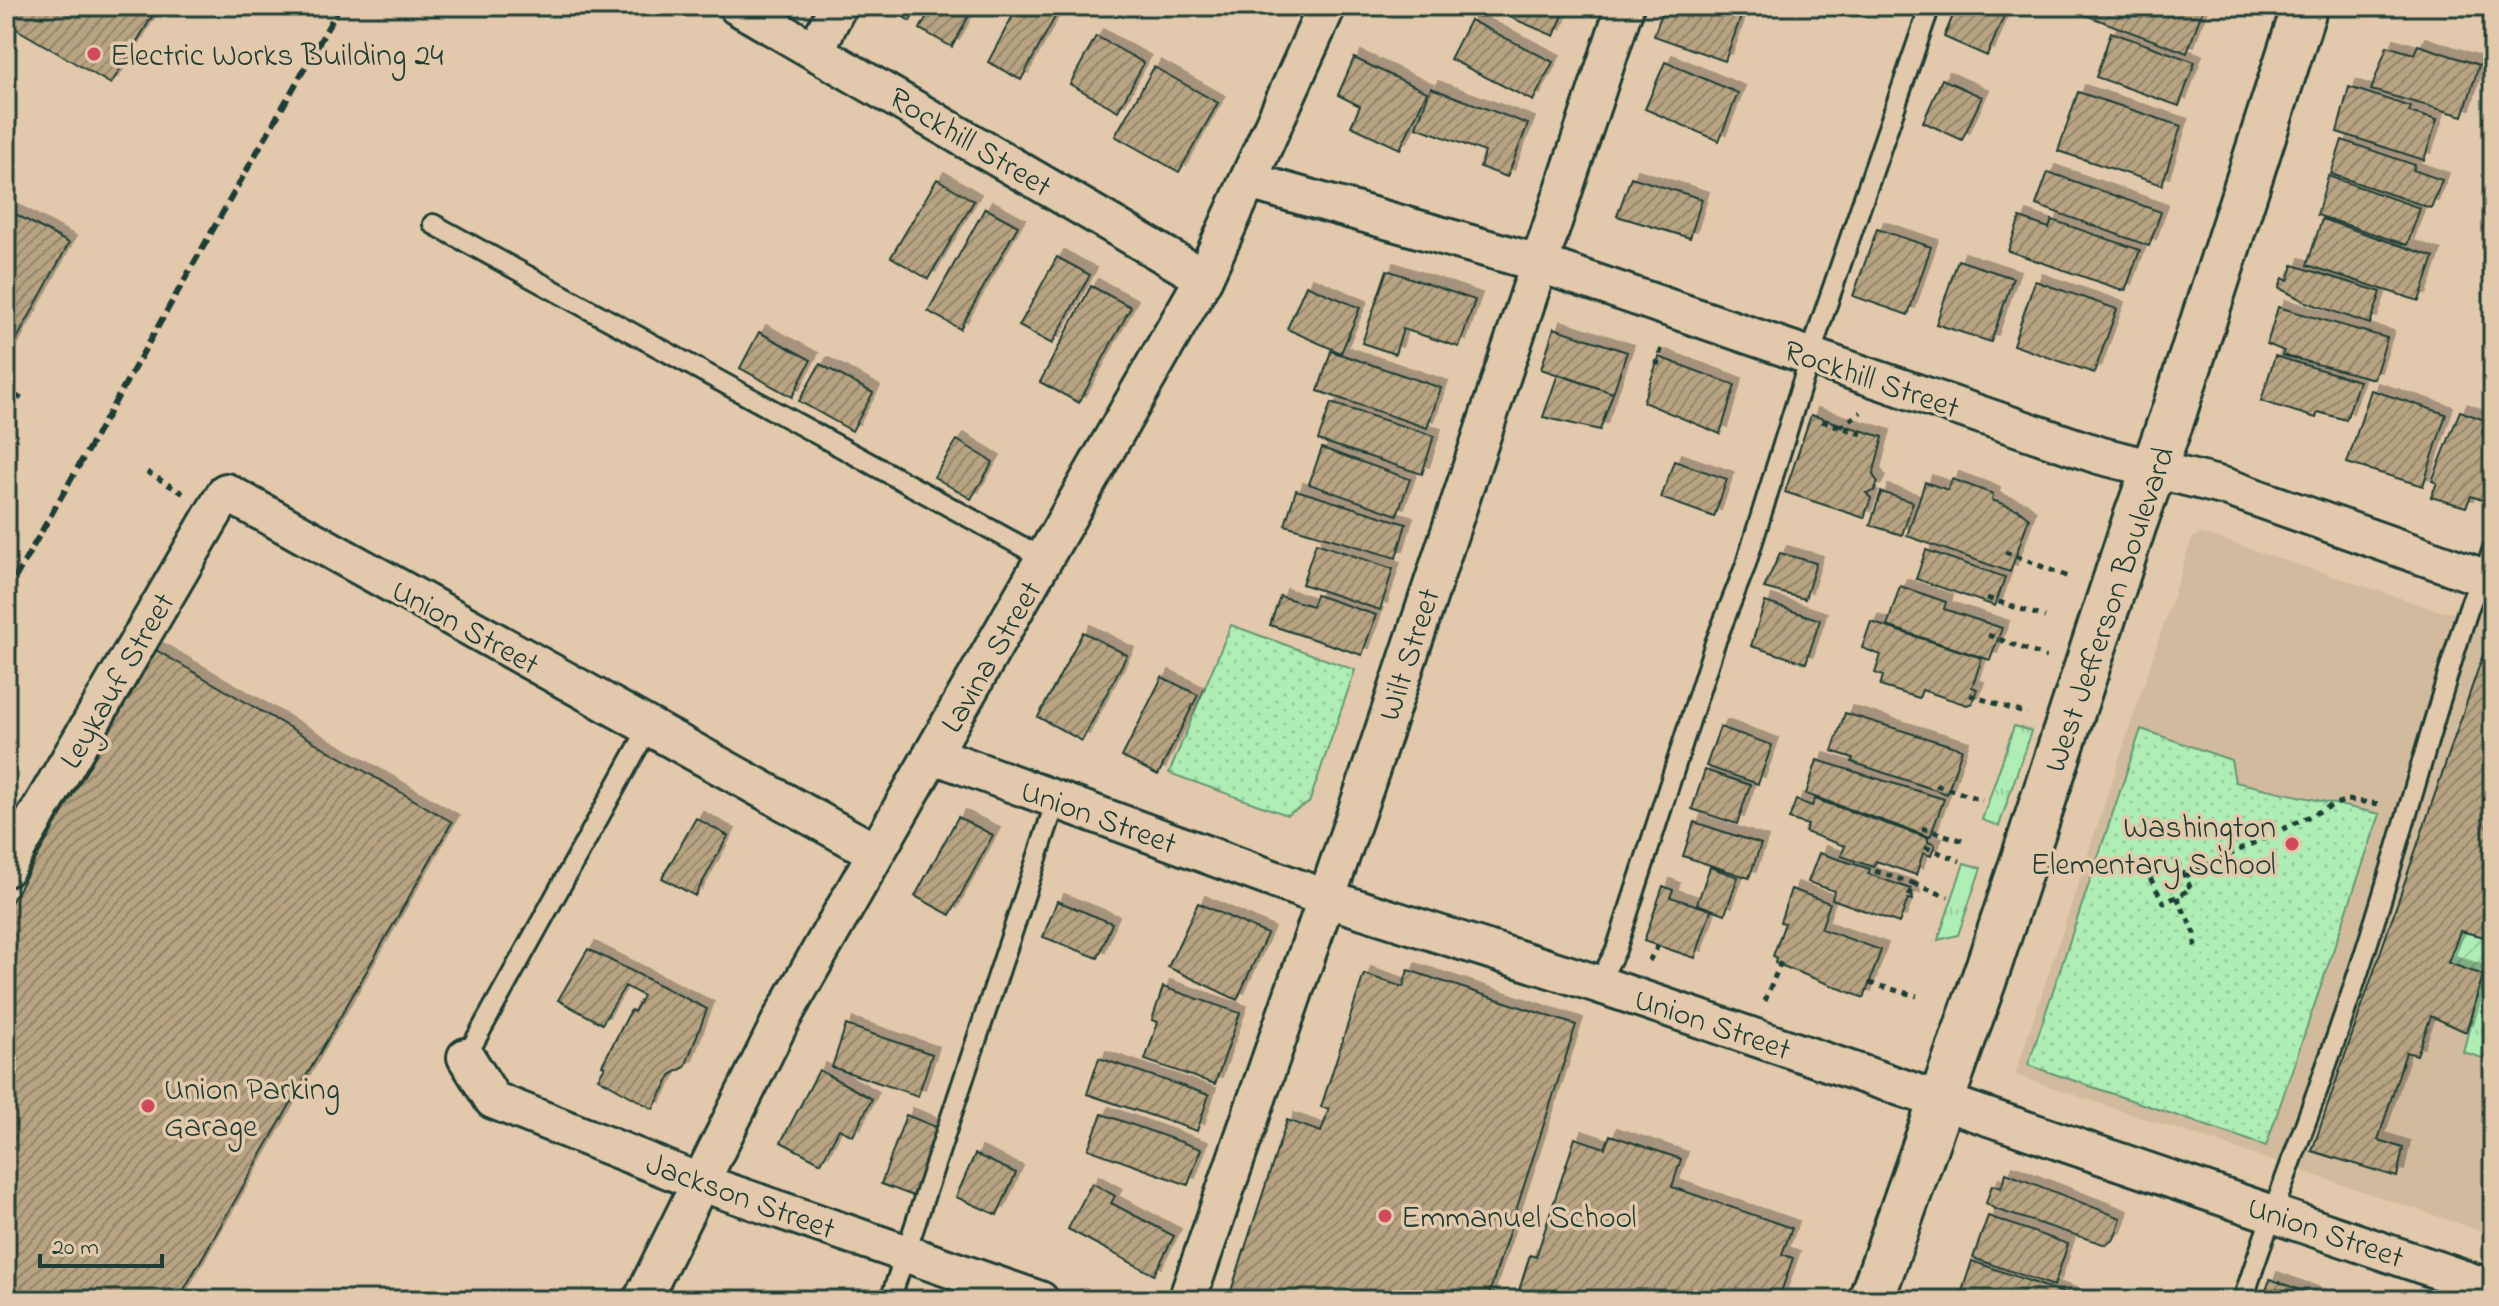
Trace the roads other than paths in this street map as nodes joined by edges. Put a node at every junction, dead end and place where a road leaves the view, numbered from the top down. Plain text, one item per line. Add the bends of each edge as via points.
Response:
1 (737, 6) edge
2 (838, 6) edge
3 (1327, 6) edge
4 (1625, 6) edge
5 (1930, 6) edge
6 (2305, 6) edge
7 (816, 49) junction
8 (1249, 181) junction
9 (433, 224) dead end
10 (1538, 263) junction
11 (1204, 278) junction
12 (1811, 357) junction
13 (2154, 469) junction
14 (226, 492) joint
15 (1045, 559) junction
16 (2490, 569) edge
17 (649, 727) junction
18 (934, 755) junction
19 (1056, 801) junction
20 (875, 852) junction
21 (6, 868) edge
22 (1325, 898) junction
23 (1598, 984) junction
24 (466, 1057) joint
25 (1944, 1101) junction
26 (699, 1182) junction
27 (2272, 1213) junction
28 (905, 1254) junction
29 (2493, 1289) edge
30 (642, 1300) edge
31 (890, 1300) edge
32 (1040, 1300) edge
33 (1187, 1300) edge
34 (1871, 1300) edge
35 (2243, 1300) edge

1 - 7 street, Rockhill Street
2 - 7 street
3 - 8 street, Lavina Street
4 - 10 street, Wilt Street
5 - 12 lane
6 - 13 main road, West Jefferson Boulevard
7 - 11 street, Rockhill Street
8 - 10 street, Rockhill Street
8 - 11 street, Lavina Street
9 - 15 lane
10 - 12 street, Rockhill Street
10 - 22 street, Wilt Street
11 - 15 street, Lavina Street
12 - 13 street, Rockhill Street via 2083,451
12 - 23 lane via 1616,950
13 - 16 street, Rockhill Street
13 - 25 main road, West Jefferson Boulevard
14 - 17 street, Union Street
14 - 21 street, Leykauf Street
15 - 18 street, Lavina Street
16 - 27 lane via 2469,606 2411,810
17 - 20 street, Union Street
17 - 24 lane
18 - 19 street, Union Street
18 - 20 street, Lavina Street
19 - 22 street, Union Street
19 - 28 lane
20 - 26 street, Lavina Street
22 - 23 street, Union Street
22 - 33 street, Wilt Street
23 - 25 street, Union Street
24 - 26 street, Jackson Street via 493,1100
25 - 27 street, Union Street
25 - 34 main road, West Jefferson Boulevard
26 - 28 street, Jackson Street
26 - 30 street, Lavina Street
27 - 29 street, Union Street
27 - 35 lane
28 - 31 lane
28 - 32 street, Jackson Street

